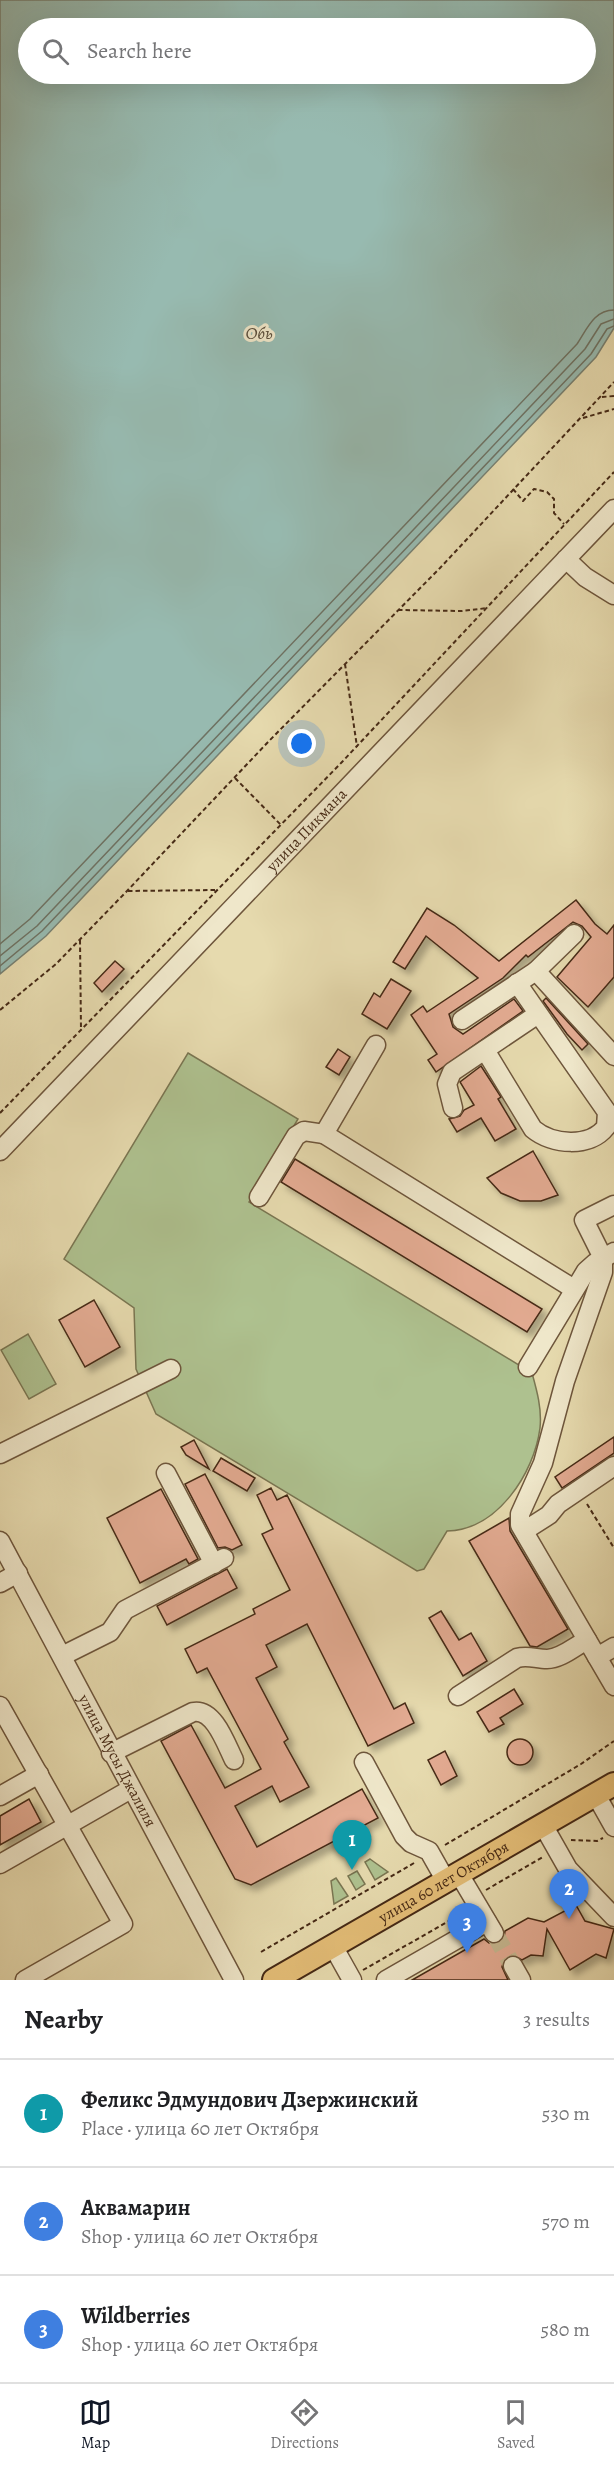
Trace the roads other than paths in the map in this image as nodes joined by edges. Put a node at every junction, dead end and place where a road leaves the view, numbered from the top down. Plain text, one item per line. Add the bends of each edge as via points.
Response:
1 (614, 509) edge
2 (566, 559) junction
3 (614, 595) edge
4 (574, 934) dead end
5 (536, 971) junction
6 (517, 983) junction
7 (550, 986) junction
8 (533, 1007) junction
9 (462, 1020) dead end
10 (376, 1045) dead end
11 (485, 1050) junction
12 (614, 1056) edge
13 (453, 1108) dead end
14 (610, 1111) edge
15 (324, 1134) junction
16 (0, 1151) edge
17 (259, 1197) dead end
18 (614, 1205) edge
19 (608, 1255) edge
20 (574, 1289) junction
21 (528, 1367) dead end
22 (171, 1369) dead end
23 (0, 1454) edge
24 (614, 1466) edge
25 (166, 1473) dead end
26 (524, 1531) junction
27 (1, 1543) edge
28 (18, 1573) junction
29 (0, 1583) edge
30 (587, 1640) junction
31 (614, 1647) edge
32 (62, 1656) junction
33 (597, 1657) junction
34 (614, 1686) edge
35 (458, 1696) dead end
36 (0, 1706) edge
37 (111, 1753) junction
38 (234, 1760) dead end
39 (364, 1762) dead end
40 (39, 1774) junction
41 (131, 1790) junction
42 (605, 1790) edge
43 (0, 1796) edge
44 (68, 1825) junction
45 (543, 1825) junction
46 (614, 1827) edge
47 (0, 1864) edge
48 (453, 1877) junction
49 (614, 1917) edge
50 (333, 1946) junction
51 (351, 1978) edge
52 (25, 1980) edge
53 (234, 1980) edge
54 (274, 1980) edge
55 (386, 1980) edge

1 - 2 street, улица Пикмана
2 - 3 street
2 - 16 street, улица Пикмана
4 - 5 street
5 - 6 street
5 - 7 street
6 - 8 street
6 - 9 street
7 - 8 street
7 - 12 street
8 - 11 street
8 - 14 street
10 - 15 street
11 - 13 street via 449,1077
11 - 14 street via 533,1129 545,1138 578,1142 595,1137 606,1127
15 - 17 street via 304,1131 296,1136
15 - 20 street
18 - 19 street via 584,1220
19 - 20 street via 589,1268
19 - 26 street via 565,1381 547,1450 520,1514
20 - 21 street
22 - 23 street
24 - 26 street
25 - 32 street via 219,1561 125,1610 110,1632
26 - 30 street
27 - 28 street, улица Мусы Джалиля
28 - 29 street
28 - 32 street, улица Мусы Джалиля
30 - 33 street
30 - 35 street via 556,1658 517,1658
31 - 33 street
32 - 37 street, улица Мусы Джалиля
33 - 34 street
36 - 40 street
37 - 38 street via 199,1710 209,1716
37 - 41 street, улица Мусы Джалиля
39 - 48 street via 404,1836 429,1851
40 - 43 street
40 - 44 street
41 - 44 street
41 - 53 street, улица Мусы Джалиля
42 - 45 main road, улица 60 лет Октября
42 - 46 street
44 - 47 street
44 - 52 street via 123,1924
45 - 48 main road, улица 60 лет Октября
45 - 49 street via 568,1869
48 - 50 main road, улица 60 лет Октября
48 - 55 street via 474,1900 490,1928
50 - 51 street
50 - 54 main road, улица 60 лет Октября

